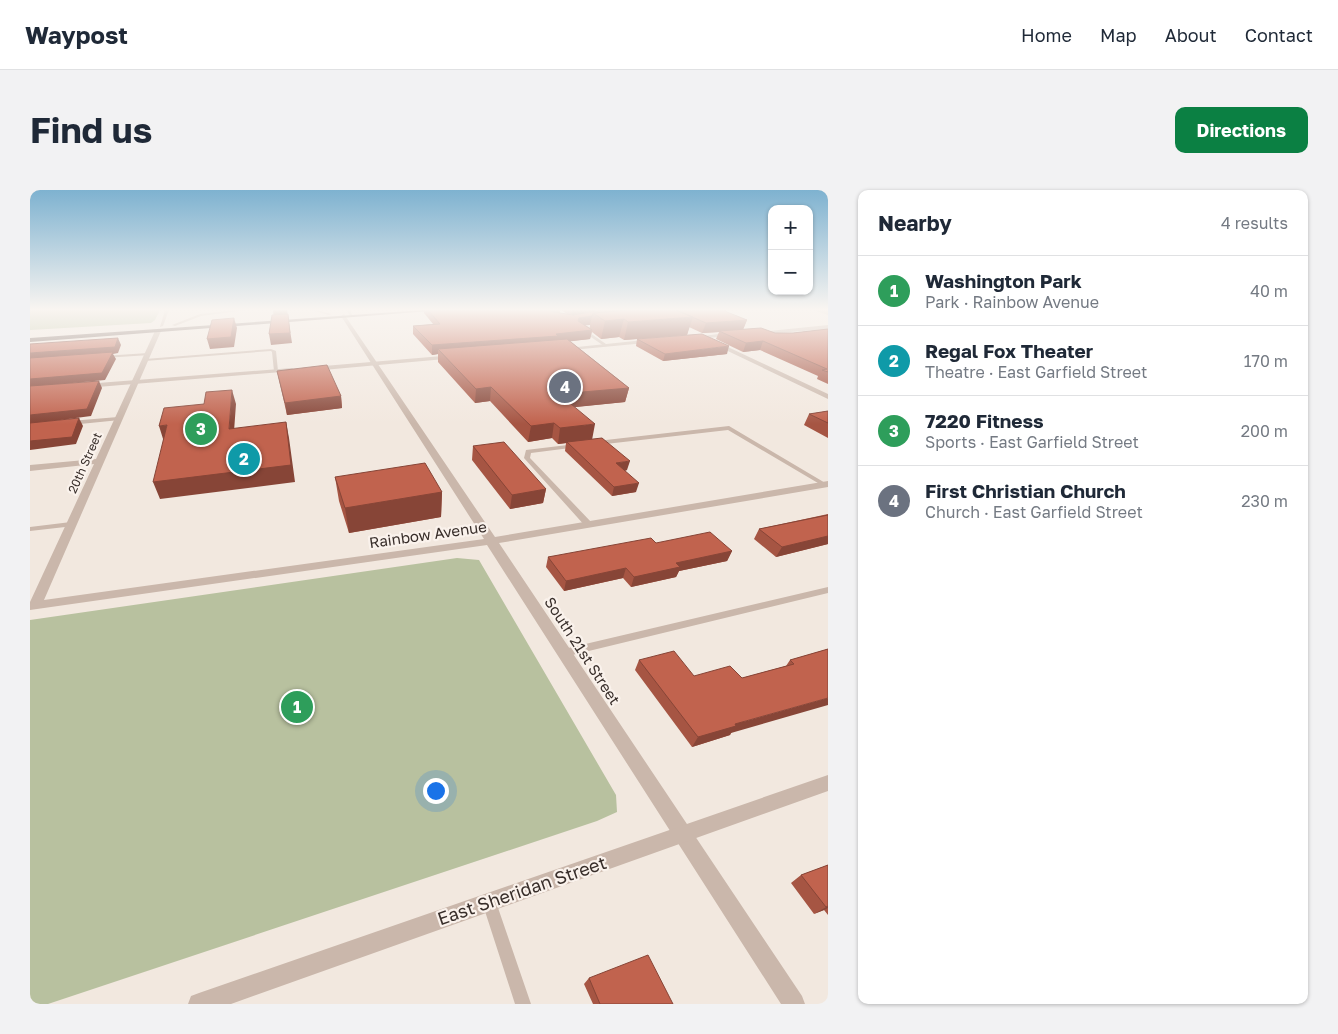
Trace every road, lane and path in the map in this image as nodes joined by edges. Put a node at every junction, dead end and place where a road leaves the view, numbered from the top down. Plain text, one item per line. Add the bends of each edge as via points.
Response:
1 (150, 348) edge
2 (366, 348) edge
3 (569, 348) edge
4 (725, 348) edge
5 (557, 349) edge
6 (465, 356) edge
7 (98, 357) edge
8 (146, 357) junction
9 (375, 364) junction
10 (306, 369) edge
11 (296, 370) edge
12 (276, 371) junction
13 (135, 382) junction
14 (78, 386) edge
15 (828, 397) edge
16 (118, 419) junction
17 (60, 424) edge
18 (99, 461) junction
19 (30, 468) edge
20 (827, 484) edge
21 (71, 524) junction
22 (589, 525) junction
23 (30, 529) edge
24 (491, 541) junction
25 (828, 590) edge
26 (32, 606) edge
27 (564, 653) junction
28 (828, 783) edge
29 (683, 834) junction
30 (489, 902) junction
31 (211, 1002) edge
32 (523, 1004) edge
33 (794, 1004) edge

1 - 8 street, 20th Street
2 - 9 street, South 21st Street
3 - 5 street
4 - 15 street
6 - 9 street
7 - 8 lane
8 - 12 lane via 271,350 274,351
8 - 13 street, 20th Street
9 - 10 street
9 - 24 street, South 21st Street
11 - 12 street
12 - 13 street
13 - 14 street
13 - 16 street, 20th Street
16 - 17 lane
16 - 18 street, 20th Street
18 - 19 street
18 - 21 street, 20th Street
20 - 22 street, Rainbow Avenue
20 - 22 lane via 729,428 528,451 527,458
21 - 23 lane
21 - 26 street, 20th Street
22 - 24 street, Rainbow Avenue
24 - 26 street, Rainbow Avenue
24 - 27 street, South 21st Street
25 - 27 lane
27 - 29 street, South 21st Street
28 - 29 street, East Sheridan Street
29 - 30 street, East Sheridan Street
29 - 33 street, South 21st Street
30 - 31 street, East Sheridan Street
30 - 32 lane

